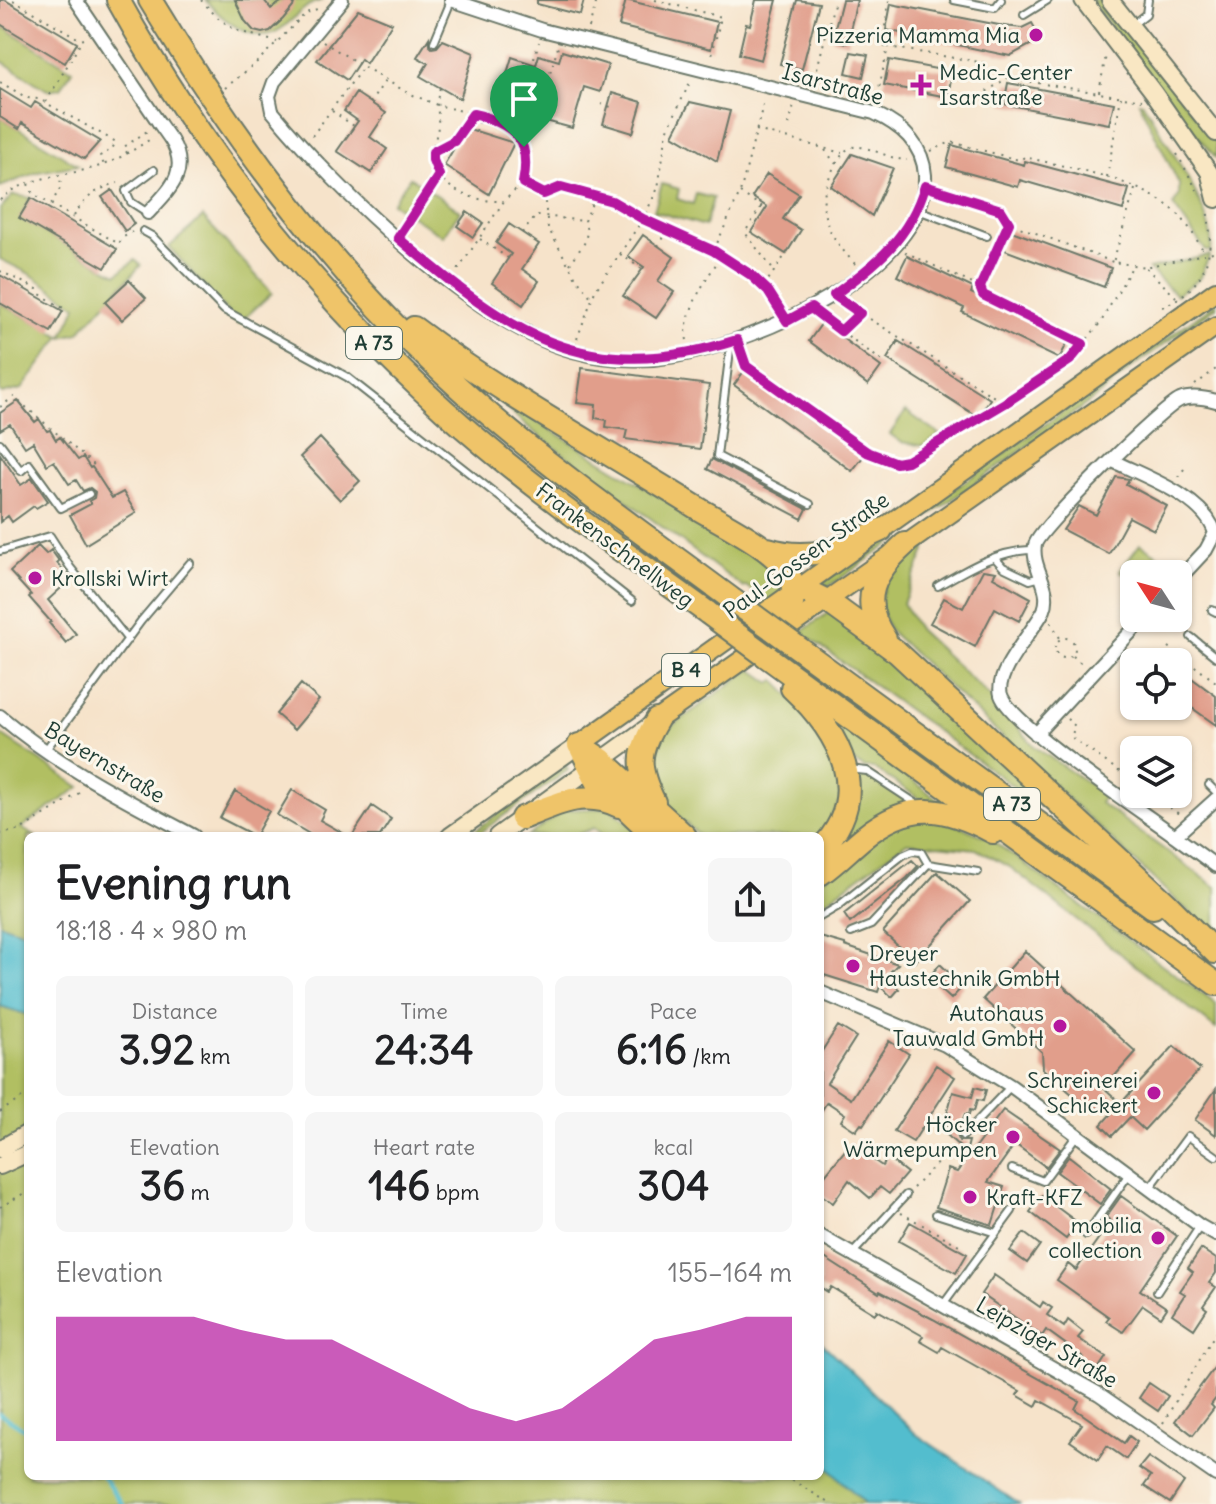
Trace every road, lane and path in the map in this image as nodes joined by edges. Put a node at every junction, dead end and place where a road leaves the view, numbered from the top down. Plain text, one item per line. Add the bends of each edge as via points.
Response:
1 (13, 0) edge
2 (76, 0) edge
3 (118, 0) edge
4 (150, 0) edge
5 (201, 0) edge
6 (342, 0) edge
7 (451, 0) edge
8 (597, 0) edge
9 (655, 0) edge
10 (835, 0) edge
11 (889, 0) edge
12 (954, 0) edge
13 (1001, 0) edge
14 (1048, 0) edge
15 (1083, 0) edge
16 (1110, 0) edge
17 (1148, 0) edge
18 (315, 9) dead end
19 (1024, 15) dead end
20 (1130, 26) junction
21 (542, 30) junction
22 (97, 33) junction
23 (561, 35) junction
24 (312, 36) junction
25 (81, 40) junction
26 (585, 41) junction
27 (277, 42) junction
28 (434, 42) dead end
29 (888, 47) junction
30 (1115, 60) dead end
31 (985, 63) dead end
32 (363, 67) junction
33 (702, 71) junction
34 (386, 80) junction
35 (0, 82) edge
36 (767, 86) junction
37 (224, 88) dead end
38 (440, 88) dead end
39 (1139, 90) dead end
40 (1099, 94) junction
41 (804, 96) junction
42 (1121, 97) junction
43 (984, 99) dead end
44 (370, 103) dead end
45 (46, 104) junction
46 (601, 104) dead end
47 (437, 105) junction
48 (611, 107) dead end
49 (331, 111) junction
50 (676, 111) junction
51 (874, 113) junction
52 (473, 114) junction
53 (684, 114) dead end
54 (481, 115) junction
55 (516, 121) junction
56 (159, 123) junction
57 (789, 125) dead end
58 (354, 126) dead end
59 (512, 128) junction
60 (756, 130) junction
61 (476, 131) dead end
62 (787, 133) dead end
63 (1216, 133) edge
64 (155, 137) dead end
65 (785, 138) junction
66 (303, 145) junction
67 (823, 148) junction
68 (1174, 148) dead end
69 (433, 152) junction
70 (843, 153) junction
71 (127, 154) junction
72 (921, 156) junction
73 (839, 160) junction
74 (845, 164) dead end
75 (104, 165) junction
76 (836, 165) junction
77 (154, 170) dead end
78 (60, 175) junction
79 (439, 175) junction
80 (1106, 178) junction
81 (1213, 178) edge
82 (27, 183) junction
83 (523, 183) junction
84 (925, 186) junction
85 (1135, 188) junction
86 (127, 190) junction
87 (740, 193) junction
88 (544, 194) junction
89 (595, 196) junction
90 (1216, 199) edge
91 (0, 200) edge
92 (504, 201) junction
93 (51, 204) junction
94 (761, 207) junction
95 (766, 209) dead end
96 (918, 210) junction
97 (148, 213) joint
98 (547, 215) junction
99 (73, 217) junction
100 (643, 219) junction
101 (585, 221) junction
102 (1009, 223) junction
103 (669, 230) junction
104 (143, 231) joint
105 (522, 233) dead end
106 (315, 234) junction
107 (987, 236) dead end
108 (398, 238) junction
109 (480, 239) junction
110 (894, 243) junction
111 (658, 246) dead end
112 (1215, 250) edge
113 (714, 251) junction
114 (1205, 253) junction
115 (620, 254) junction
116 (786, 254) dead end
117 (722, 256) junction
118 (508, 258) dead end
119 (1113, 262) junction
120 (569, 265) junction
121 (1133, 265) junction
122 (1145, 267) junction
123 (642, 269) dead end
124 (0, 271) edge
125 (774, 271) junction
126 (863, 273) junction
127 (1216, 279) edge
128 (450, 282) junction
129 (763, 287) junction
130 (980, 287) junction
131 (834, 295) junction
132 (1209, 296) edge
133 (1177, 297) junction
134 (592, 298) junction
135 (1162, 307) dead end
136 (811, 308) junction
137 (65, 309) dead end
138 (860, 313) junction
139 (787, 321) junction
140 (841, 331) junction
141 (1212, 331) edge
142 (733, 341) junction
143 (1083, 344) junction
144 (575, 352) junction
145 (690, 353) junction
146 (882, 361) dead end
147 (1216, 369) edge
148 (1181, 399) junction
149 (1216, 401) edge
150 (1005, 403) junction
151 (0, 407) edge
152 (0, 443) edge
153 (1113, 461) junction
154 (94, 465) dead end
155 (1184, 469) dead end
156 (1177, 478) dead end
157 (89, 494) dead end
158 (810, 504) dead end
159 (881, 530) junction
160 (756, 544) junction
161 (905, 544) junction
162 (1035, 550) junction
163 (0, 551) edge
164 (996, 559) junction
165 (190, 563) dead end
166 (1192, 565) edge
167 (1041, 577) junction
168 (938, 586) dead end
169 (795, 593) junction
170 (632, 601) dead end
171 (827, 601) junction
172 (1044, 609) junction
173 (781, 630) junction
174 (1131, 632) edge
175 (1191, 637) dead end
176 (1060, 639) junction
177 (128, 640) junction
178 (1169, 647) dead end
179 (897, 652) junction
180 (1072, 655) junction
181 (766, 656) junction
182 (1216, 657) edge
183 (1083, 666) dead end
184 (1216, 682) edge
185 (1057, 709) junction
186 (0, 716) edge
187 (657, 720) junction
188 (1036, 734) junction
189 (579, 745) junction
190 (44, 752) junction
191 (596, 765) junction
192 (846, 769) junction
193 (1120, 772) edge
194 (95, 784) junction
195 (1209, 785) dead end
196 (1216, 792) edge
197 (1216, 799) edge
198 (1170, 808) edge
199 (625, 809) junction
200 (926, 809) junction
201 (659, 813) junction
202 (522, 818) junction
203 (1188, 824) junction
204 (186, 832) edge
205 (456, 832) edge
206 (503, 832) edge
207 (651, 832) edge
208 (680, 832) edge
209 (0, 834) edge
210 (1175, 836) junction
211 (824, 846) edge
212 (928, 864) junction
213 (1054, 865) junction
214 (1216, 866) edge
215 (824, 871) edge
216 (978, 872) dead end
217 (824, 915) edge
218 (851, 933) dead end
219 (1216, 952) edge
220 (1216, 984) edge
221 (824, 994) edge
222 (1011, 1086) junction
223 (24, 1097) edge
224 (0, 1112) edge
225 (24, 1135) edge
226 (1077, 1135) junction
227 (963, 1136) joint
228 (0, 1149) edge
229 (24, 1155) edge
230 (1216, 1156) edge
231 (0, 1166) edge
232 (1012, 1169) dead end
233 (1129, 1174) junction
234 (1149, 1189) junction
235 (24, 1193) edge
236 (906, 1195) joint
237 (0, 1207) edge
238 (893, 1209) junction
239 (1012, 1211) dead end
240 (936, 1214) dead end
241 (1200, 1226) junction
242 (996, 1233) junction
243 (1086, 1235) dead end
244 (1216, 1235) edge
245 (824, 1238) edge
246 (957, 1249) dead end
247 (852, 1254) junction
248 (1157, 1292) dead end
249 (943, 1305) junction
250 (1216, 1332) edge
251 (1157, 1434) junction
252 (1216, 1475) edge
253 (792, 1480) edge
254 (831, 1504) edge

1 - 25 path
2 - 22 street
3 - 181 highway, Frankenschnellweg / A 73, bridge via 167,83 246,197 356,324 445,411 519,473
4 - 106 highway, Frankenschnellweg / A 73 via 206,90
5 - 27 path via 235,30
6 - 24 street
7 - 21 street, Isarstraße
7 - 28 lane
8 - 26 path
9 - 33 path via 721,17
10 - 41 path
11 - 29 path via 882,46
12 - 13 lane via 995,8
14 - 19 lane
15 - 81 street
16 - 20 street
17 - 20 lane via 1146,14
18 - 27 path
20 - 63 street
21 - 23 street, Isarstraße
21 - 55 path
22 - 25 path
22 - 56 street
23 - 26 street, Isarstraße
23 - 55 path via 533,126
24 - 32 path
24 - 66 street via 274,82 269,96 272,111
25 - 45 path
26 - 33 street, Isarstraße
27 - 37 path
29 - 31 path
29 - 51 path
30 - 40 path via 1107,50
32 - 34 path
32 - 49 path
33 - 36 street, Isarstraße
33 - 50 path
34 - 44 path
34 - 47 path
35 - 45 path
36 - 41 street, Isarstraße
36 - 60 path
38 - 47 path
39 - 42 path via 1147,101
40 - 42 path
40 - 43 path via 1007,78
41 - 51 street, Isarstraße
41 - 57 path
42 - 80 path
45 - 75 path via 116,142 100,156
46 - 48 path
47 - 52 path
47 - 69 path
49 - 58 path
49 - 66 path
50 - 53 path
50 - 100 path via 667,131 658,188
51 - 72 street, Isarstraße via 906,132
52 - 54 path
52 - 69 path via 454,141
54 - 59 path
54 - 61 path
55 - 59 path
56 - 71 path via 124,147
56 - 97 street, bridge via 178,151 179,168 174,184
59 - 83 path via 528,160
60 - 65 path
60 - 87 path
62 - 65 path
64 - 71 path
65 - 67 path
66 - 108 street
67 - 70 path
67 - 76 path
68 - 112 path via 1203,201
69 - 79 path
70 - 72 path via 860,147 898,160
70 - 73 path
71 - 75 path
72 - 80 path via 951,142
72 - 84 street
73 - 74 path
73 - 76 path
75 - 78 path
76 - 126 path via 824,192 824,214 833,237
77 - 86 lane
78 - 82 path
78 - 93 path via 61,187
79 - 92 path via 464,196
79 - 108 path
80 - 85 path
81 - 90 street
82 - 91 path
82 - 93 path via 33,194
83 - 88 path
83 - 92 path
84 - 96 street
84 - 102 path via 1001,210
85 - 114 path via 1171,207
85 - 119 path
86 - 97 lane via 131,202
86 - 99 path via 117,183 105,187 88,197
87 - 94 path
87 - 113 path
88 - 89 path via 561,187
88 - 98 path
89 - 100 path
89 - 101 path
92 - 109 path
93 - 99 path
94 - 95 path
94 - 125 path via 746,234
96 - 107 lane
96 - 110 street
98 - 101 path
98 - 105 path via 533,217
98 - 120 path via 548,228
99 - 104 path via 119,244 136,229
100 - 103 path
100 - 115 path
101 - 120 path via 585,242
102 - 119 path
102 - 130 path
103 - 111 path
103 - 113 path
104 - 170 lane via 224,310 347,377
106 - 160 highway via 404,320 451,356
106 - 219 highway, Frankenschnellweg / A 73, bridge via 363,292 475,401 581,487
108 - 128 street
109 - 118 path
109 - 128 path
110 - 126 street
110 - 130 path
112 - 114 path
112 - 133 path via 1204,276
113 - 117 path
114 - 122 path
115 - 123 path
115 - 134 path
116 - 125 path
117 - 129 path
117 - 145 path via 689,318 685,333
119 - 121 path
120 - 134 path
121 - 122 path
121 - 143 path
122 - 133 path
124 - 137 path
125 - 129 path
126 - 131 street
127 - 132 street
128 - 144 street via 507,321
129 - 139 path
130 - 143 path via 983,295
131 - 136 street
131 - 138 path
132 - 159 main road, Paul-Gossen-Straße / B 4
133 - 135 path
134 - 144 path
136 - 139 street
136 - 140 path
138 - 140 path
138 - 150 path
139 - 142 street
140 - 146 path
141 - 161 main road, B 4
142 - 145 street
142 - 150 path via 746,366 867,452 896,463
142 - 158 lane via 717,456
143 - 150 path via 1070,360
144 - 145 street via 637,360
147 - 148 path
148 - 149 street
148 - 153 street
151 - 154 path via 14,397
152 - 157 lane via 21,471 29,464 61,508
153 - 162 street via 1044,528
153 - 166 street via 1199,507 1211,521 1215,533
155 - 156 path
159 - 160 highway via 839,550 802,555
159 - 169 main road, Paul-Gossen-Straße / B 4
160 - 169 highway via 787,570
161 - 171 main road, B 4
161 - 179 highway via 885,562 871,599 874,620
162 - 164 lane
162 - 167 street
163 - 177 lane via 50,536
164 - 167 lane via 1030,580
164 - 168 lane via 979,562
165 - 177 lane
167 - 172 street
169 - 171 highway via 809,592
169 - 173 highway
169 - 189 main road, Paul-Gossen-Straße / B 4
171 - 173 main road, B 4
171 - 179 highway
172 - 176 path
172 - 188 street via 1000,688 1010,709
173 - 187 main road, B 4
174 - 185 street
175 - 182 lane
176 - 180 path via 1074,643
176 - 180 path via 1058,654
177 - 190 lane
178 - 184 path
179 - 219 highway
180 - 183 path
181 - 192 highway via 819,716
181 - 213 highway, Frankenschnellweg / A 73
185 - 188 street
185 - 193 path via 1075,726 1071,737
186 - 190 street, Bayernstraße
187 - 191 street
187 - 201 highway via 640,764
188 - 210 street
189 - 191 highway
189 - 205 street
190 - 194 street, Bayernstraße
191 - 199 highway via 597,781
191 - 201 highway
191 - 202 street
192 - 200 lane via 867,771
192 - 211 highway via 842,819
194 - 204 street, Bayernstraße
194 - 209 path via 20,830
195 - 196 lane
197 - 203 street
198 - 203 path
199 - 202 highway via 601,798 578,797
199 - 207 highway
200 - 213 highway via 973,822
200 - 215 highway via 887,821
201 - 208 highway
202 - 206 street
203 - 210 street
210 - 214 street
212 - 216 lane
212 - 217 lane via 921,852 903,855
212 - 218 lane via 871,925
213 - 220 highway, Frankenschnellweg / A 73
221 - 222 street via 945,1045
222 - 226 street
222 - 227 lane
223 - 224 path
225 - 228 street
226 - 232 lane via 1043,1181
226 - 233 street
227 - 236 path
229 - 231 street
230 - 234 lane via 1188,1136
233 - 234 street
233 - 243 lane
234 - 241 street
235 - 237 path
236 - 238 lane
238 - 246 path via 959,1245
238 - 247 lane
239 - 242 lane
240 - 242 lane
241 - 244 street
241 - 248 lane
242 - 249 lane
245 - 247 street, Leipziger Straße
247 - 249 street, Leipziger Straße
249 - 251 street, Leipziger Straße via 1099,1394
250 - 251 path
251 - 252 street, Leipziger Straße
253 - 254 path

